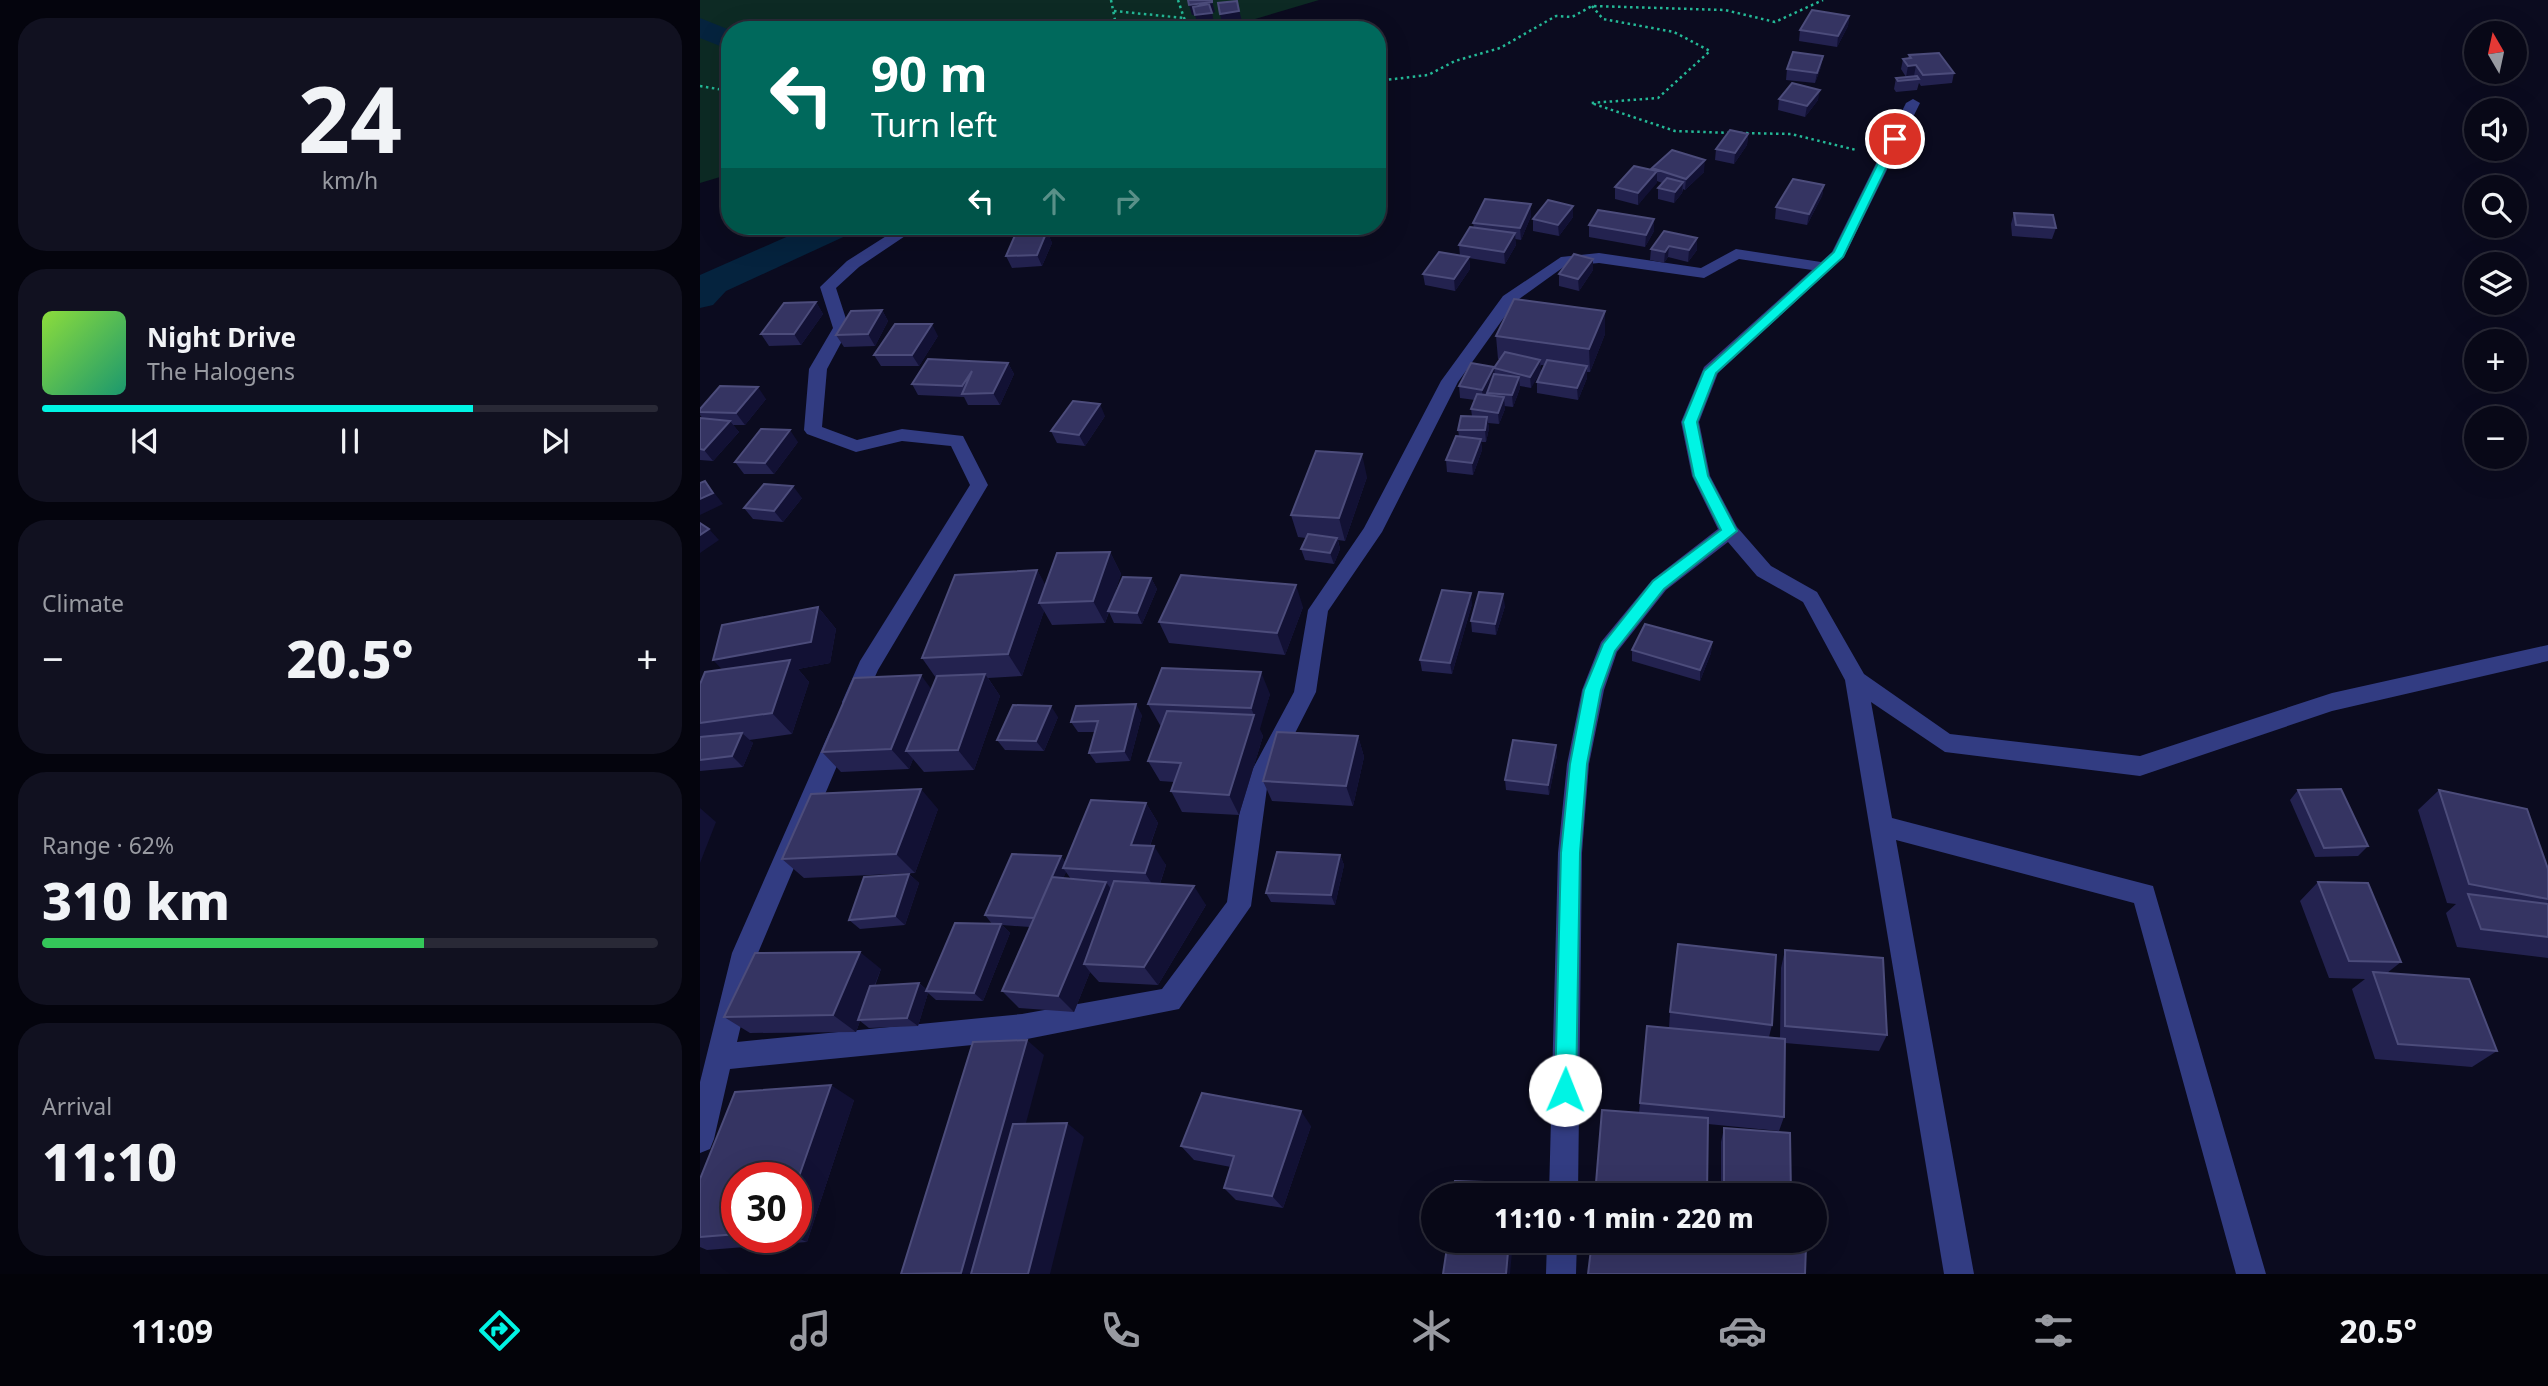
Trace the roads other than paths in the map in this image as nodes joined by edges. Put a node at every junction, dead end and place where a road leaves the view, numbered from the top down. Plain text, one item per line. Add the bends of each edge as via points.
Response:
1 (1913, 103) dead end
2 (898, 235) edge
3 (1824, 267) junction
4 (1729, 531) junction
5 (2548, 653) edge
6 (1856, 680) junction
7 (1883, 826) junction
8 (720, 1057) junction
9 (700, 1139) edge
10 (1563, 1183) edge
11 (1562, 1253) edge
12 (1561, 1274) edge
13 (1959, 1274) edge
14 (2251, 1274) edge

1 - 3 street via 1839,254
2 - 8 street via 853,264 828,287 841,328 818,369 813,430 856,446 902,435 957,440 979,485 868,667 745,953
3 - 4 street via 1710,371 1690,422 1701,476
3 - 8 street via 1736,254 1704,273 1587,259 1561,262 1509,299 1450,382 1372,531 1318,610 1305,692 1255,787 1239,906 1170,1000 1022,1027
4 - 6 street via 1764,571 1810,597
4 - 10 street via 1659,585 1608,649 1593,690 1578,764 1570,853
5 - 6 street via 2332,702 2140,766 1945,743
6 - 7 street
7 - 13 street
7 - 14 street via 2144,894
8 - 9 street
11 - 12 street

